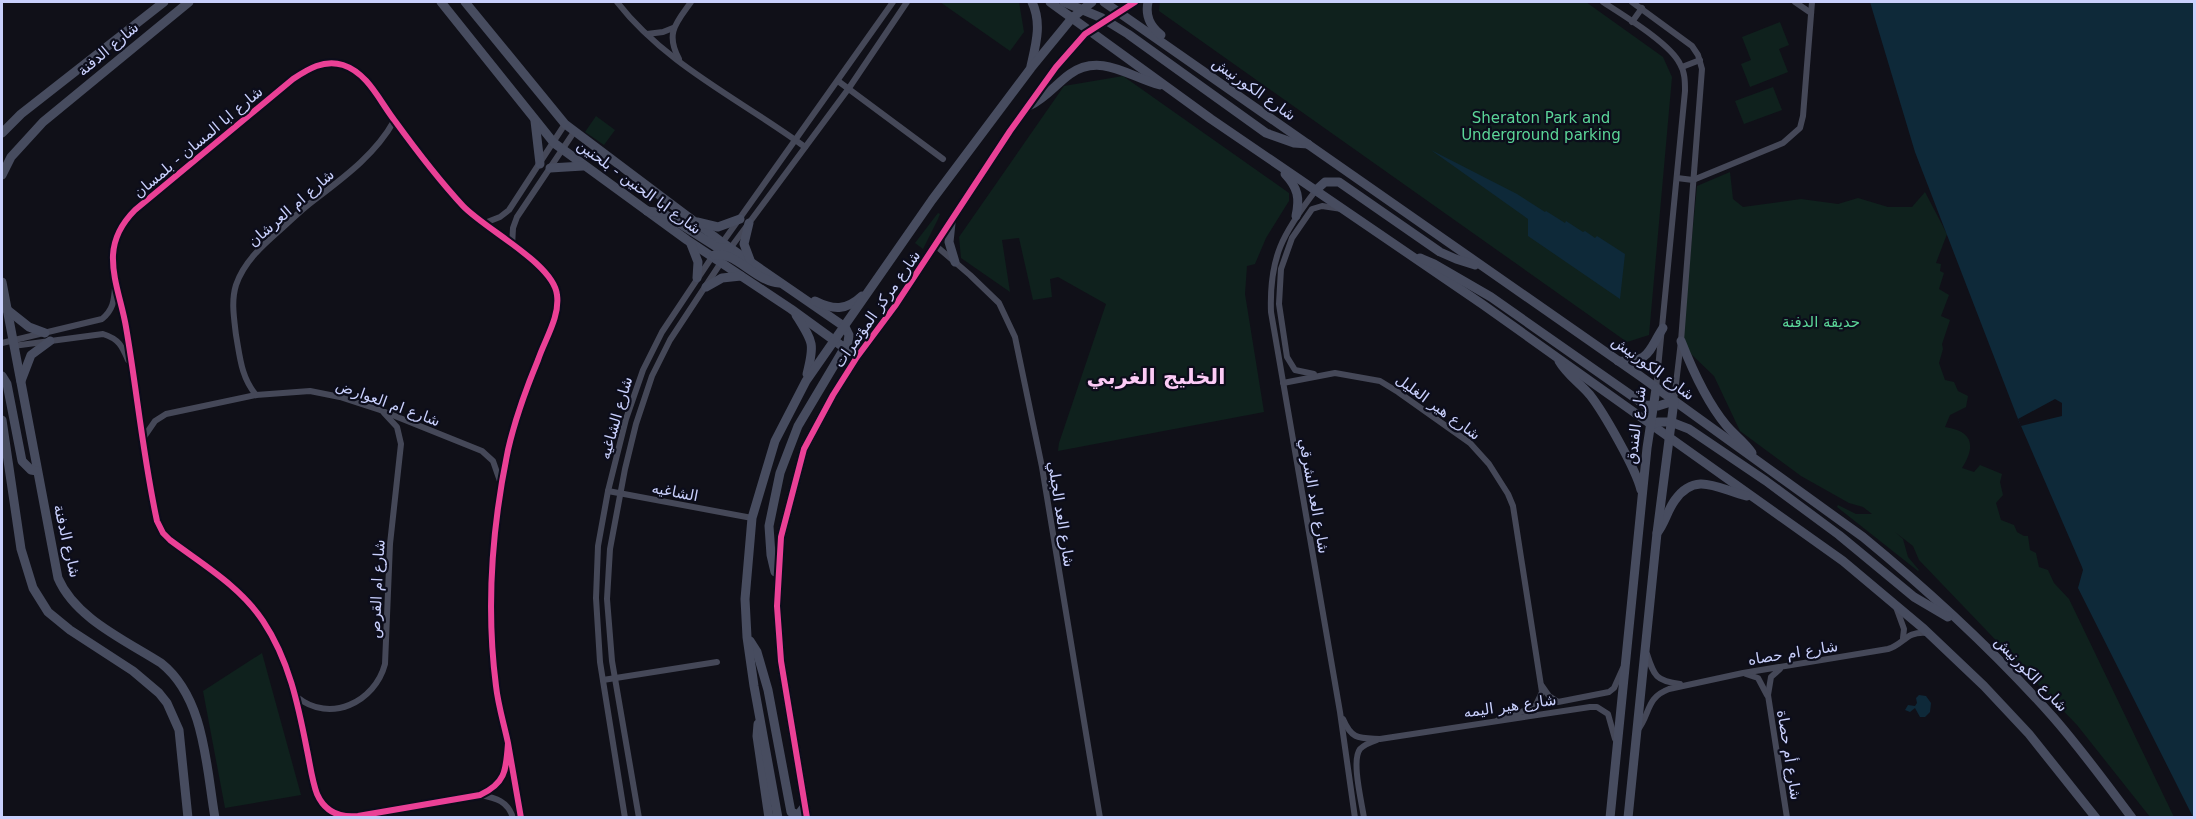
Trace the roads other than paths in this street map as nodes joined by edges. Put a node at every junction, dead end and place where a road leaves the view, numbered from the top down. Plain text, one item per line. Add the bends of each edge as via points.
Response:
1 (164, 2) edge
2 (189, 2) edge
3 (441, 2) edge
4 (465, 2) edge
5 (617, 2) edge
6 (691, 2) edge
7 (893, 2) edge
8 (907, 2) edge
9 (1032, 2) edge
10 (1050, 2) edge
11 (1064, 2) edge
12 (1092, 2) edge
13 (1104, 2) edge
14 (1135, 2) edge
15 (1148, 2) edge
16 (1603, 2) edge
17 (1632, 2) edge
18 (1796, 2) edge
19 (1812, 2) edge
20 (1641, 8) junction
21 (1082, 9) junction
22 (1120, 12) junction
23 (1811, 13) junction
24 (1072, 18) junction
25 (1106, 21) junction
26 (1632, 22) junction
27 (674, 28) junction
28 (1090, 31) junction
29 (647, 33) junction
30 (1176, 53) junction
31 (1700, 60) junction
32 (680, 63) junction
33 (1682, 67) junction
34 (1030, 68) junction
35 (838, 81) junction
36 (1166, 87) junction
37 (849, 88) junction
38 (1029, 106) junction
39 (394, 121) junction
40 (535, 121) junction
41 (565, 124) junction
42 (574, 132) junction
43 (2, 133) edge
44 (796, 141) junction
45 (554, 143) junction
46 (1308, 144) junction
47 (805, 147) junction
48 (562, 150) junction
49 (1269, 157) junction
50 (943, 159) dead end
51 (540, 164) junction
52 (583, 166) junction
53 (550, 168) junction
54 (2, 175) edge
55 (1677, 178) junction
56 (1693, 180) junction
57 (1316, 190) junction
58 (1342, 209) junction
59 (647, 211) junction
60 (1296, 216) junction
61 (952, 220) junction
62 (745, 221) junction
63 (694, 222) junction
64 (482, 224) junction
65 (687, 240) junction
66 (935, 245) junction
67 (512, 246) junction
68 (723, 252) junction
69 (711, 256) junction
70 (1412, 256) junction
71 (751, 262) junction
72 (955, 262) junction
73 (1480, 266) junction
74 (741, 276) junction
75 (115, 278) junction
76 (697, 278) junction
77 (2, 282) edge
78 (781, 283) junction
79 (706, 286) junction
80 (870, 288) junction
81 (804, 299) junction
82 (5, 308) junction
83 (791, 309) junction
84 (844, 327) junction
85 (1663, 328) junction
86 (48, 337) junction
87 (834, 341) junction
88 (1681, 341) junction
89 (6, 343) edge
90 (845, 348) junction
91 (857, 357) junction
92 (1556, 357) junction
93 (1618, 361) junction
94 (132, 369) junction
95 (1317, 375) junction
96 (2, 376) edge
97 (806, 381) junction
98 (1283, 383) junction
99 (20, 384) junction
100 (1656, 389) junction
101 (256, 395) junction
102 (1674, 401) junction
103 (1653, 407) junction
104 (380, 410) junction
105 (1671, 422) junction
106 (1651, 425) junction
107 (2, 426) edge
108 (144, 436) junction
109 (1669, 438) junction
110 (1755, 457) junction
111 (37, 471) junction
112 (502, 487) junction
113 (608, 491) junction
114 (620, 494) junction
115 (1643, 495) junction
116 (1753, 497) junction
117 (752, 518) junction
118 (1657, 533) junction
119 (777, 580) junction
120 (1893, 602) junction
121 (596, 603) junction
122 (608, 603) junction
123 (1958, 622) junction
124 (1929, 634) junction
125 (747, 637) junction
126 (1903, 638) junction
127 (1646, 651) junction
128 (717, 662) dead end
129 (1625, 662) junction
130 (1783, 666) junction
131 (1743, 673) junction
132 (615, 678) junction
133 (603, 680) junction
134 (1542, 684) junction
135 (1683, 685) junction
136 (1768, 695) junction
137 (296, 697) junction
138 (1340, 712) junction
139 (760, 716) junction
140 (1498, 720) junction
141 (1637, 732) junction
142 (1380, 739) junction
143 (508, 743) junction
144 (1619, 748) junction
145 (182, 767) junction
146 (480, 795) junction
147 (805, 806) junction
148 (188, 818) edge
149 (194, 818) edge
150 (215, 818) edge
151 (513, 818) edge
152 (521, 818) edge
153 (625, 818) edge
154 (639, 818) edge
155 (769, 818) edge
156 (778, 818) edge
157 (807, 818) edge
158 (1100, 818) edge
159 (1355, 818) edge
160 (1364, 818) edge
161 (1610, 818) edge
162 (1628, 818) edge
163 (1786, 818) edge
164 (2096, 818) edge
165 (2132, 818) edge

1 - 43 main road, شارع الدفنة
2 - 54 main road, شارع الدفنة via 43,122 11,157
3 - 40 main road, شارع ابا الحنين - بلحنين
4 - 41 main road, شارع ابا الحنين - بلحنين
5 - 29 street
6 - 27 street
7 - 35 street, شارع الشاغيه
8 - 37 street, شارع الشاغيه
9 - 34 main road via 1038,29
10 - 24 main road
11 - 21 main road
12 - 21 main road, شارع مركز المؤتمرات
13 - 22 main road, شارع الكورنيش
14 - 22 street
15 - 30 main road via 1149,23
16 - 26 street
17 - 20 street
18 - 23 street
19 - 23 street
20 - 26 street
20 - 31 street via 1685,39
21 - 24 main road, شارع مركز المؤتمرات
21 - 25 main road
22 - 25 main road, شارع مركز المؤتمرات
22 - 30 main road, شارع الكورنيش
23 - 56 street via 1800,128 1783,142
24 - 28 main road
24 - 34 main road, شارع مركز المؤتمرات
25 - 28 main road, شارع مركز المؤتمرات
25 - 46 main road via 1266,133
26 - 33 street via 1667,48
27 - 29 street
27 - 32 street via 672,45
28 - 36 main road
28 - 38 main road, شارع مركز المؤتمرات via 1063,58
29 - 32 street
30 - 46 main road, شارع الكورنيش
31 - 33 street
31 - 56 street via 1702,79
32 - 44 street
33 - 55 street, شارع الفندق via 1685,91
34 - 80 main road, شارع مركز المؤتمرات
35 - 37 street
35 - 44 street, شارع الشاغيه
36 - 38 main road via 1121,69 1095,65 1071,73
36 - 49 main road
37 - 47 street, شارع الشاغيه
37 - 50 street
38 - 61 main road, شارع مركز المؤتمرات
39 - 64 street, شارع ابا المسان - بلمسان
39 - 75 street, شارع ابا المسان - بلمسان via 356,72 343,65 308,68 129,216 114,247
39 - 101 street, شارع ام العرشان via 379,145 245,265 234,293 234,318 243,375
40 - 45 main road, شارع ابا الحنين - بلحنين
40 - 51 main road
41 - 42 main road, شارع ابا الحنين - بلحنين
41 - 45 street
42 - 48 street
42 - 63 main road, شارع ابا الحنين - بلحنين
44 - 47 street
44 - 62 street, شارع الشاغيه
45 - 48 main road, شارع ابا الحنين - بلحنين
45 - 51 street
46 - 73 main road, شارع الكورنيش
47 - 62 street, شارع الشاغيه
48 - 52 main road, شارع ابا الحنين - بلحنين
48 - 53 street
49 - 57 main road
49 - 60 main road via 1297,189
51 - 64 street via 509,210
52 - 53 main road
52 - 59 main road, شارع ابا الحنين - بلحنين
53 - 67 street via 517,218
55 - 56 street
55 - 85 street, شارع الفندق
56 - 88 street
57 - 58 main road
57 - 60 street, شارع العد الشرقي
57 - 73 main road via 1324,182 1339,182 1440,252
58 - 70 main road
58 - 95 street via 1312,209 1292,238 1281,269 1279,304 1287,357 1295,370
59 - 65 main road, شارع ابا الحنين - بلحنين
59 - 68 main road via 663,213
60 - 98 street, شارع العد الشرقي via 1278,249 1270,286
61 - 66 main road, شارع مركز المؤتمرات
61 - 72 main road via 949,242
62 - 63 main road via 718,227
62 - 68 street, شارع الشاغيه
62 - 71 main road via 744,244
63 - 68 main road, شارع ابا الحنين - بلحنين
64 - 67 street, شارع ابا المسان - بلمسان
65 - 69 main road, شارع ابا الحنين - بلحنين
65 - 76 main road via 696,254
66 - 72 street, شارع العد الجبلي
66 - 91 main road, شارع مركز المؤتمرات
67 - 112 street, شارع ابا المسان - بلمسان via 543,268 555,287 557,304 523,398
68 - 69 main road
68 - 71 main road, شارع ابا الحنين - بلحنين
68 - 74 main road, شارع ابا الحنين - بلحنين
68 - 78 main road via 769,282
68 - 79 street, شارع الشاغيه
69 - 76 street, شارع الشاغيه
70 - 92 main road
70 - 103 main road via 1434,264 1491,297
71 - 78 main road, شارع ابا الحنين - بلحنين
72 - 158 street, شارع العد الجبلي via 999,303 1015,337 1042,472
73 - 93 main road, شارع الكورنيش
74 - 79 main road via 722,278
74 - 83 main road, شارع ابا الحنين - بلحنين
75 - 86 street, شارع ابا المسان - بلمسان via 114,304 109,313 102,319
75 - 94 street, شارع ابا المسان - بلمسان
76 - 113 street, شارع الشاغيه via 643,370
77 - 82 main road, شارع الدفنة
78 - 81 main road, شارع ابا الحنين - بلحنين
79 - 114 street, شارع الشاغيه via 670,340 652,376
80 - 81 main road via 853,304 842,308
80 - 84 main road, شارع مركز المؤتمرات
81 - 84 main road, شارع ابا الحنين - بلحنين
82 - 86 main road
82 - 89 main road, شارع الدفنة
83 - 87 main road, شارع ابا الحنين - بلحنين
83 - 97 main road via 812,344
84 - 87 main road, شارع مركز المؤتمرات
84 - 90 main road via 849,339
85 - 93 main road via 1646,356
85 - 100 street, شارع الفندق
86 - 89 street, شارع ابا المسان - بلمسان
86 - 94 street, شارع ابا المسان - بلمسان via 112,337 121,344
86 - 99 main road via 31,355
87 - 90 main road, شارع ابا الحنين - بلحنين
87 - 97 main road, شارع مركز المؤتمرات
88 - 102 street
88 - 110 main road via 1721,418
89 - 99 main road, شارع الدفنة
90 - 91 main road, شارع ابا الحنين - بلحنين
90 - 119 main road via 798,426 780,473 769,526
91 - 119 main road, شارع مركز المؤتمرات via 804,449 781,537
92 - 106 main road
92 - 115 main road via 1594,402 1636,474
93 - 100 main road, شارع الكورنيش
94 - 108 street, شارع ابا المسان - بلمسان
95 - 98 street, شارع هير الغليل
95 - 134 street, شارع هير الغليل via 1346,374 1386,384 1470,443 1499,477 1513,507
96 - 111 main road via 22,461
97 - 117 main road, شارع مركز المؤتمرات via 775,441
98 - 138 street, شارع العد الشرقي
99 - 111 main road, شارع الدفنة
100 - 102 main road, شارع الكورنيش
100 - 103 main road, شارع الفندق
101 - 104 street, شارع ام العوارض via 310,391
101 - 108 street, شارع ام العوارض via 166,414
102 - 103 main road
102 - 105 main road
102 - 110 main road, شارع الكورنيش
103 - 106 main road, شارع الفندق
104 - 112 street, شارع ام العوارض via 482,451 493,461
104 - 137 street, شارع ام القرص via 397,427 401,444 382,675 372,691 344,708 314,708
105 - 106 main road
105 - 109 main road
105 - 123 main road via 1689,429 1766,481 1914,597
106 - 109 main road
106 - 115 main road, شارع الفندق
107 - 145 main road via 21,549 40,602 61,622 118,659 159,693 179,730
108 - 137 street, شارع ابا المسان - بلمسان via 152,499 163,532 253,607 278,646
109 - 116 main road
109 - 118 main road
110 - 123 main road, شارع الكورنيش via 1898,565
111 - 150 main road, شارع الدفنة via 58,578 69,599 86,615 161,663 186,692 197,716
112 - 143 street, شارع ابا المسان - بلمسان via 491,585 492,642 496,687
113 - 114 street, الشاغيه
113 - 121 street, شارع الشاغيه via 598,546
114 - 117 street, الشاغيه
114 - 122 street, شارع الشاغيه via 610,549
115 - 129 main road, شارع الفندق
116 - 118 main road via 1713,484 1691,486 1675,500
116 - 120 main road
117 - 125 main road, شارع مركز المؤتمرات via 745,599
118 - 127 main road
119 - 147 main road, شارع مركز المؤتمرات via 781,661
120 - 124 main road
120 - 126 street via 1905,629
121 - 122 street
121 - 133 street, شارع الشاغيه
122 - 132 street, شارع الشاغيه
123 - 165 main road, شارع الكورنيش via 2053,717
124 - 126 street, شارع ام حصاه
124 - 164 main road via 2029,734
125 - 139 main road, شارع مركز المؤتمرات
125 - 147 main road via 757,652 768,690 791,812 798,815
126 - 130 street, شارع ام حصاه via 1888,649
127 - 135 street via 1656,677
127 - 141 main road
128 - 132 street
129 - 134 street via 1614,688 1602,695 1558,702 1548,696
129 - 144 main road, شارع الفندق
130 - 131 street, شارع ام حصاه
130 - 136 street, شارع أم حصاة via 1771,677
131 - 135 street, شارع ام حصاه
131 - 136 street, شارع أم حصاة via 1758,678
132 - 133 street
132 - 154 street, شارع الشاغيه
133 - 153 street, شارع الشاغيه
134 - 140 street via 1534,707
135 - 141 street, شارع ام حصاه via 1658,693
136 - 163 street, شارع أم حصاة
137 - 146 street, شارع ابا المسان - بلمسان via 317,795 341,817
138 - 142 street, شارع هير اليمه via 1353,735
138 - 159 street, شارع العد الشرقي
139 - 155 main road via 757,736
139 - 156 main road, شارع مركز المؤتمرات
140 - 142 street, شارع هير اليمه
140 - 144 street, شارع هير اليمه via 1596,707 1608,714
141 - 162 main road
142 - 160 street, شارع هير اليمه via 1359,750 1357,766
143 - 146 street, شارع ابا المسان - بلمسان via 502,778
143 - 152 street, شارع ابا المسان - بلمسان
144 - 161 main road, شارع الفندق
145 - 148 main road
145 - 149 main road
146 - 151 street via 505,804
147 - 157 main road, شارع مركز المؤتمرات

